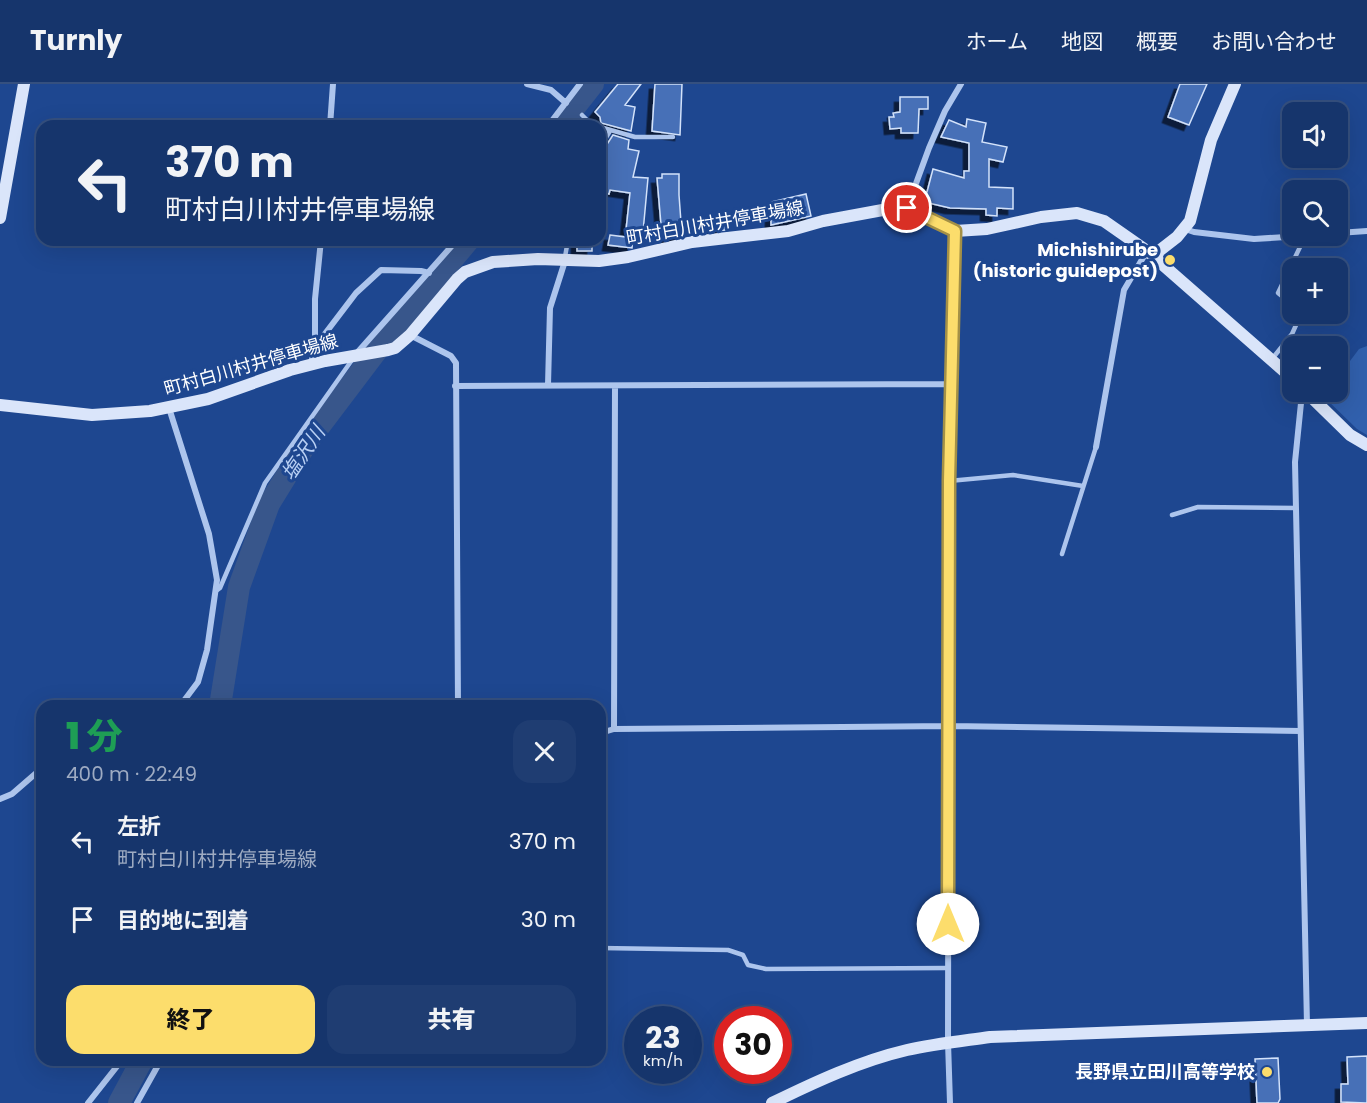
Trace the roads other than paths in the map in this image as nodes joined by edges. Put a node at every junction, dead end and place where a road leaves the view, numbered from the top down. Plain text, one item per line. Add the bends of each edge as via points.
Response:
1 (24, 84) edge
2 (333, 84) edge
3 (527, 84) edge
4 (580, 84) edge
5 (961, 84) edge
6 (1236, 84) edge
7 (566, 103) junction
8 (582, 115) dead end
9 (330, 120) edge
10 (553, 120) edge
11 (587, 120) edge
12 (606, 129) edge
13 (610, 131) junction
14 (606, 137) edge
15 (673, 137) dead end
16 (907, 208) junction
17 (0, 218) edge
18 (1185, 229) junction
19 (955, 231) junction
20 (1367, 231) edge
21 (1348, 232) edge
22 (1282, 237) edge
23 (320, 246) edge
24 (452, 246) edge
25 (567, 246) edge
26 (1151, 254) junction
27 (565, 260) junction
28 (429, 273) junction
29 (1296, 324) edge
30 (410, 335) junction
31 (315, 342) junction
32 (357, 355) junction
33 (1272, 359) junction
34 (311, 365) junction
35 (1282, 369) edge
36 (950, 384) junction
37 (548, 385) junction
38 (455, 386) junction
39 (615, 386) junction
40 (1302, 402) edge
41 (1316, 402) edge
42 (0, 405) edge
43 (169, 408) junction
44 (1367, 445) edge
45 (1096, 447) joint
46 (949, 481) junction
47 (1083, 486) junction
48 (1296, 508) junction
49 (1172, 515) dead end
50 (1062, 554) dead end
51 (216, 591) junction
52 (184, 700) edge
53 (458, 700) edge
54 (950, 726) junction
55 (614, 729) junction
56 (606, 731) edge
57 (1300, 731) junction
58 (36, 773) edge
59 (0, 800) edge
60 (606, 948) edge
61 (948, 968) junction
62 (1367, 1023) edge
63 (1306, 1025) junction
64 (948, 1042) junction
65 (117, 1066) edge
66 (158, 1066) edge
67 (88, 1103) edge
68 (137, 1103) edge
69 (772, 1103) edge
70 (950, 1103) edge

1 - 17 main road
2 - 9 street
3 - 7 street via 551,90
4 - 7 street
5 - 16 street via 945,111
6 - 18 main road via 1211,140
7 - 10 street
8 - 11 lane
12 - 13 lane
13 - 14 lane
13 - 15 lane via 635,137
16 - 19 main road
16 - 27 main road, 町村白川村井停車場線 via 858,214 789,231 692,242 628,257
18 - 22 street via 1254,239
18 - 26 main road
19 - 26 main road via 1077,213 1104,221
19 - 36 street
20 - 21 street
23 - 31 street
24 - 28 street
25 - 27 lane
26 - 33 main road
26 - 45 street via 1124,291
27 - 30 main road, 町村白川村井停車場線 via 493,262 465,272
27 - 37 street via 549,308
28 - 31 street via 381,270
28 - 32 street
29 - 33 lane
30 - 32 main road, 町村白川村井停車場線 via 395,348
30 - 38 street via 451,356 456,363
31 - 34 street
32 - 34 main road, 町村白川村井停車場線
32 - 51 lane via 265,483
33 - 35 main road
34 - 43 main road, 町村白川村井停車場線
36 - 39 street
36 - 46 street
37 - 38 street
37 - 39 street
38 - 53 street
39 - 55 street
40 - 48 street via 1295,462
41 - 44 main road via 1350,435
42 - 43 main road, 町村白川村井停車場線 via 92,415
43 - 51 street via 209,534
45 - 47 lane
46 - 47 lane via 1013,475
46 - 54 street
47 - 50 lane
48 - 49 lane via 1198,507
48 - 57 street
51 - 52 street via 198,682
54 - 55 street
54 - 57 street
54 - 61 street
55 - 56 street
57 - 63 street
58 - 59 street
60 - 61 lane via 728,950 743,956 748,965 766,969
61 - 64 street
62 - 63 main road
63 - 64 main road via 990,1037
64 - 69 main road via 859,1064
64 - 70 street
65 - 67 street
66 - 68 street

